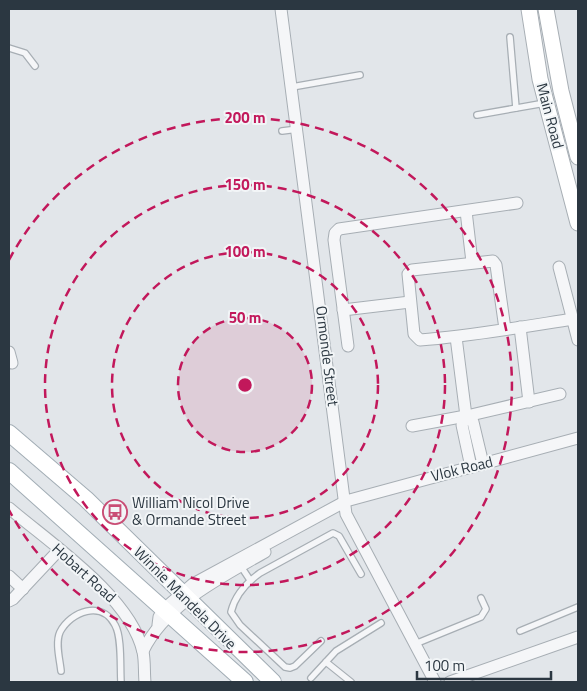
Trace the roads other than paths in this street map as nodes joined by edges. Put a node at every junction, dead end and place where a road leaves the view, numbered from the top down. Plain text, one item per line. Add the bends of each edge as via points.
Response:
1 (281, 9) edge
2 (529, 9) edge
3 (546, 9) edge
4 (510, 37) dead end
5 (9, 48) edge
6 (35, 66) dead end
7 (360, 75) dead end
8 (292, 88) junction
9 (547, 103) junction
10 (516, 108) junction
11 (478, 115) dead end
12 (298, 129) junction
13 (282, 131) dead end
14 (578, 157) edge
15 (517, 204) dead end
16 (466, 211) junction
17 (578, 222) edge
18 (472, 262) junction
19 (559, 267) dead end
20 (410, 302) junction
21 (343, 310) junction
22 (573, 319) junction
23 (520, 327) junction
24 (505, 329) junction
25 (456, 337) junction
26 (578, 340) edge
27 (348, 346) dead end
28 (560, 394) dead end
29 (529, 402) junction
30 (466, 416) junction
31 (412, 426) dead end
32 (9, 432) edge
33 (578, 438) edge
34 (477, 466) junction
35 (9, 470) edge
36 (346, 501) junction
37 (9, 508) edge
38 (59, 550) junction
39 (250, 556) junction
40 (239, 562) junction
41 (260, 573) junction
42 (361, 574) dead end
43 (9, 576) edge
44 (250, 580) junction
45 (23, 589) junction
46 (184, 597) junction
47 (481, 598) dead end
48 (9, 601) edge
49 (578, 607) edge
50 (164, 617) junction
51 (381, 623) dead end
52 (520, 632) dead end
53 (578, 638) edge
54 (321, 641) dead end
55 (415, 644) junction
56 (143, 651) junction
57 (326, 662) junction
58 (60, 671) dead end
59 (311, 678) dead end
60 (120, 682) edge
61 (145, 682) edge
62 (245, 682) edge
63 (273, 682) edge
64 (351, 682) edge
65 (434, 682) edge
66 (450, 682) edge

1 - 8 street, Ormonde Street
2 - 9 main road, Main Road
3 - 14 main road, Main Road via 561,91
4 - 10 lane
5 - 6 lane via 25,53
7 - 8 lane
8 - 12 street, Ormonde Street
9 - 10 lane
9 - 17 main road, Main Road
10 - 11 lane
12 - 13 lane
12 - 36 street, Ormonde Street
15 - 16 street
16 - 18 street
16 - 21 street via 339,228 334,240
18 - 20 street via 410,271 407,278
18 - 24 street via 491,260 496,265
19 - 22 street
20 - 21 street
20 - 25 street via 414,334 418,339
21 - 27 street
22 - 23 street
22 - 26 street
23 - 24 street
23 - 29 street
24 - 25 street
25 - 30 street
28 - 29 street
29 - 30 street
30 - 31 street
30 - 34 street via 472,422
32 - 46 main road, Winnie Mandela Drive via 86,499
33 - 34 street, Vlok Road
34 - 36 street, Vlok Road
35 - 50 main road, Winnie Mandela Drive
36 - 39 street, Vlok Road via 281,542
36 - 55 street, Ormonde Street via 347,517
37 - 38 street, Hobart Road
38 - 45 street
38 - 56 street, Hobart Road via 121,606
39 - 40 street
39 - 41 lane
40 - 44 lane
40 - 46 street
41 - 42 lane via 333,533 339,536
41 - 44 lane
43 - 45 street
44 - 54 lane via 234,600 231,612 240,625 285,666 295,666
45 - 48 street
46 - 50 street
46 - 63 main road, Winnie Mandela Drive
47 - 55 lane via 486,609 481,617
49 - 52 lane
50 - 56 street
50 - 62 main road, Winnie Mandela Drive
51 - 57 lane via 336,651
53 - 66 street
55 - 65 street, Ormonde Street
56 - 61 street, Hobart Road
57 - 59 lane
57 - 64 lane
58 - 60 lane via 60,632 75,617 96,610 109,616 118,632

